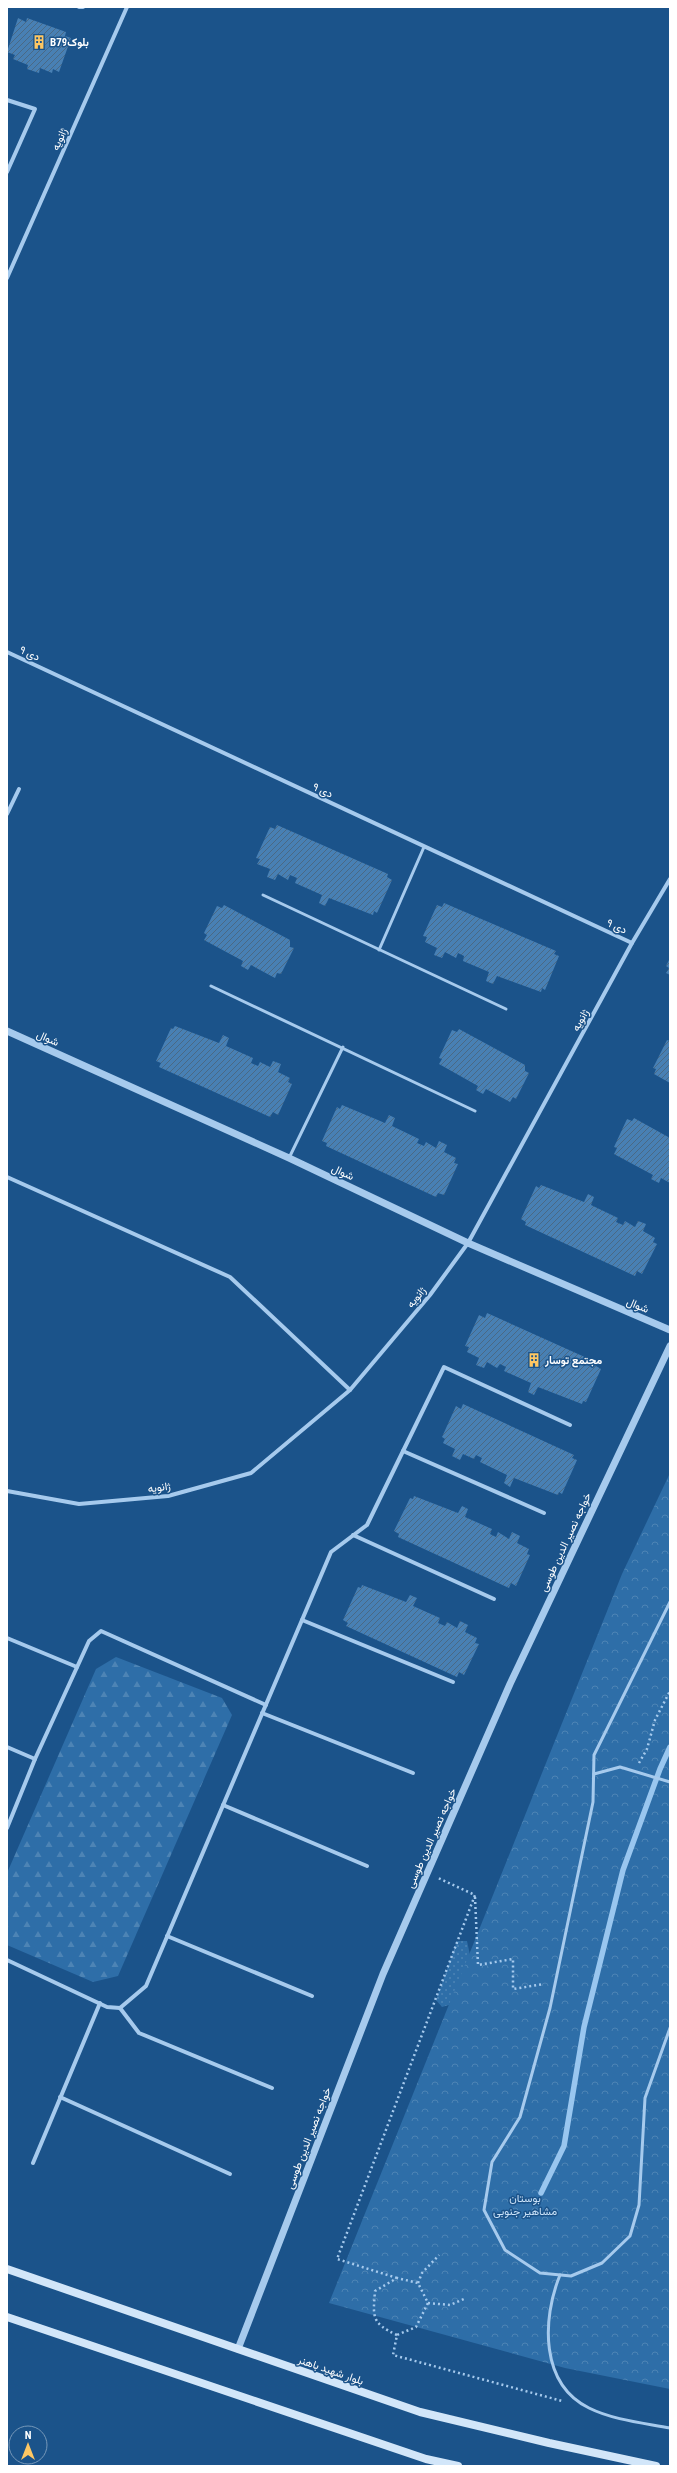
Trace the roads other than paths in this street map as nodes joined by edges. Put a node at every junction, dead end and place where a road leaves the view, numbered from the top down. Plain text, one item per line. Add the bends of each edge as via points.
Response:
1 (79, 7) edge
2 (83, 7) edge
3 (128, 7) edge
4 (7, 100) edge
5 (7, 172) edge
6 (7, 278) edge
7 (7, 652) edge
8 (19, 789) dead end
9 (7, 814) edge
10 (424, 847) junction
11 (670, 879) edge
12 (263, 896) dead end
13 (632, 943) junction
14 (379, 950) junction
15 (211, 986) dead end
16 (506, 1009) dead end
17 (7, 1031) edge
18 (343, 1047) junction
19 (475, 1111) dead end
20 (289, 1158) junction
21 (7, 1177) edge
22 (468, 1243) junction
23 (670, 1330) edge
24 (670, 1346) edge
25 (350, 1390) junction
26 (570, 1425) dead end
27 (404, 1451) junction
28 (7, 1491) edge
29 (544, 1512) dead end
30 (353, 1536) junction
31 (494, 1599) dead end
32 (670, 1602) edge
33 (302, 1620) junction
34 (7, 1638) edge
35 (77, 1667) junction
36 (453, 1682) dead end
37 (266, 1705) junction
38 (262, 1713) junction
39 (7, 1747) edge
40 (35, 1759) junction
41 (412, 1774) dead end
42 (594, 1774) junction
43 (670, 1782) edge
44 (223, 1805) junction
45 (7, 1828) edge
46 (367, 1866) dead end
47 (168, 1936) junction
48 (7, 1960) edge
49 (312, 1996) dead end
50 (100, 2003) junction
51 (120, 2008) junction
52 (670, 2028) edge
53 (272, 2088) dead end
54 (60, 2098) junction
55 (33, 2163) dead end
56 (230, 2174) dead end
57 (7, 2269) edge
58 (560, 2275) junction
59 (7, 2317) edge
60 (238, 2349) junction
61 (670, 2428) edge
62 (458, 2466) edge
63 (656, 2466) edge

1 - 2 street
3 - 6 street, ژانویه
4 - 5 street via 35,109
7 - 10 street, ۹ دی
8 - 9 street
10 - 13 street, ۹ دی
10 - 14 lane
11 - 13 street, ژانویه
12 - 14 lane
13 - 22 street, ژانویه
14 - 16 lane
15 - 18 lane
17 - 20 street, شوال
18 - 19 lane
18 - 20 lane
20 - 22 street, شوال
21 - 25 street via 230,1277
22 - 23 street, شوال
22 - 25 street, ژانویه via 430,1295
24 - 60 street, خواجه نصیر الدین طوسی via 510,1684 383,1974
25 - 28 street, ژانویه via 251,1473 168,1496 79,1504
26 - 27 street via 444,1367
27 - 29 street
27 - 30 street via 367,1525
30 - 31 street
30 - 33 street via 331,1552
32 - 42 lane via 594,1755
33 - 36 street
33 - 37 street
34 - 35 street
35 - 37 street via 89,1641 101,1631
35 - 40 street
37 - 38 street
38 - 41 street
38 - 44 street
39 - 40 street
40 - 45 street
42 - 43 lane via 620,1767
42 - 58 lane via 593,1802 556,1982 520,2117 492,2162 484,2210 505,2250 540,2273
44 - 46 street
44 - 47 street
47 - 49 street
47 - 51 street via 146,1986
48 - 50 street
50 - 51 street via 107,2007
50 - 54 street
51 - 53 street via 139,2033
52 - 58 lane via 645,2098 639,2204 630,2236 602,2263 571,2276
54 - 55 street
54 - 56 street
57 - 60 main road, بلوار شهید باهنر
58 - 61 lane via 553,2293 548,2319 548,2347 555,2371 567,2393 590,2408
59 - 62 main road via 426,2459
60 - 63 main road, بلوار شهید باهنر via 420,2412 549,2444

